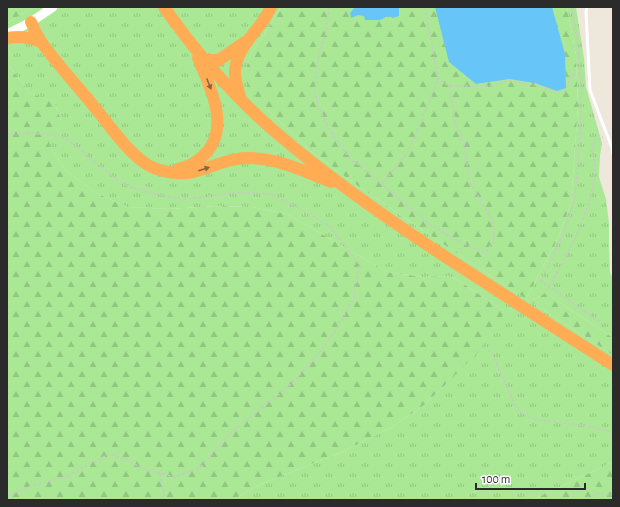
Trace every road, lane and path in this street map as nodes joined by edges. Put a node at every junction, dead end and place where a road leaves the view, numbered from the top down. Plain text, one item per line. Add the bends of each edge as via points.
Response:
1 (53, 7) edge
2 (164, 7) edge
3 (271, 7) edge
4 (329, 7) edge
5 (425, 7) edge
6 (572, 7) edge
7 (587, 7) edge
8 (31, 22) junction
9 (7, 34) edge
10 (7, 38) edge
11 (248, 40) junction
12 (41, 42) junction
13 (194, 48) junction
14 (204, 60) junction
15 (575, 75) dead end
16 (438, 79) junction
17 (450, 86) junction
18 (241, 100) junction
19 (7, 134) edge
20 (607, 135) junction
21 (613, 155) edge
22 (166, 172) junction
23 (382, 184) junction
24 (347, 189) junction
25 (549, 287) junction
26 (601, 323) dead end
27 (488, 350) dead end
28 (613, 365) edge
29 (613, 434) edge
30 (160, 473) junction
31 (613, 495) edge
32 (7, 497) edge
33 (165, 500) edge
34 (582, 500) edge

1 - 8 main road
2 - 13 highway
3 - 11 highway via 267,17
4 - 23 path via 316,72 317,103 335,138 348,156
5 - 16 path
6 - 25 path via 578,46 581,126 574,201 564,233 541,281
7 - 20 lane via 590,90
8 - 9 main road
8 - 12 highway
10 - 12 highway via 20,36
11 - 14 highway via 219,60
11 - 18 highway via 235,71
12 - 22 highway via 130,150 146,164
13 - 14 highway
13 -> 22 highway via 213,94 217,118 215,136 197,162
14 - 18 highway
15 - 17 path via 571,75 566,90 556,92 535,85 508,81 490,86
16 - 17 path
16 - 23 path via 408,152
17 - 23 path via 456,126 464,143 470,182 491,218 494,241 485,253 454,239 425,221
18 - 24 highway via 278,134
19 - 30 path via 59,135 117,180 132,188 174,198 190,199 237,192 271,194 328,226 359,264 354,298 312,362 291,384 232,432 202,466 175,477
20 - 21 lane
20 - 25 path via 593,143 591,148 594,179 586,212
22 -> 24 highway via 198,171 239,158 253,158 296,168
24 - 28 highway via 419,240
25 - 26 path
27 - 29 path via 493,355 514,403 528,417 588,426
30 - 32 path via 109,454 67,476 22,489
30 - 33 path
31 - 34 path via 597,494

